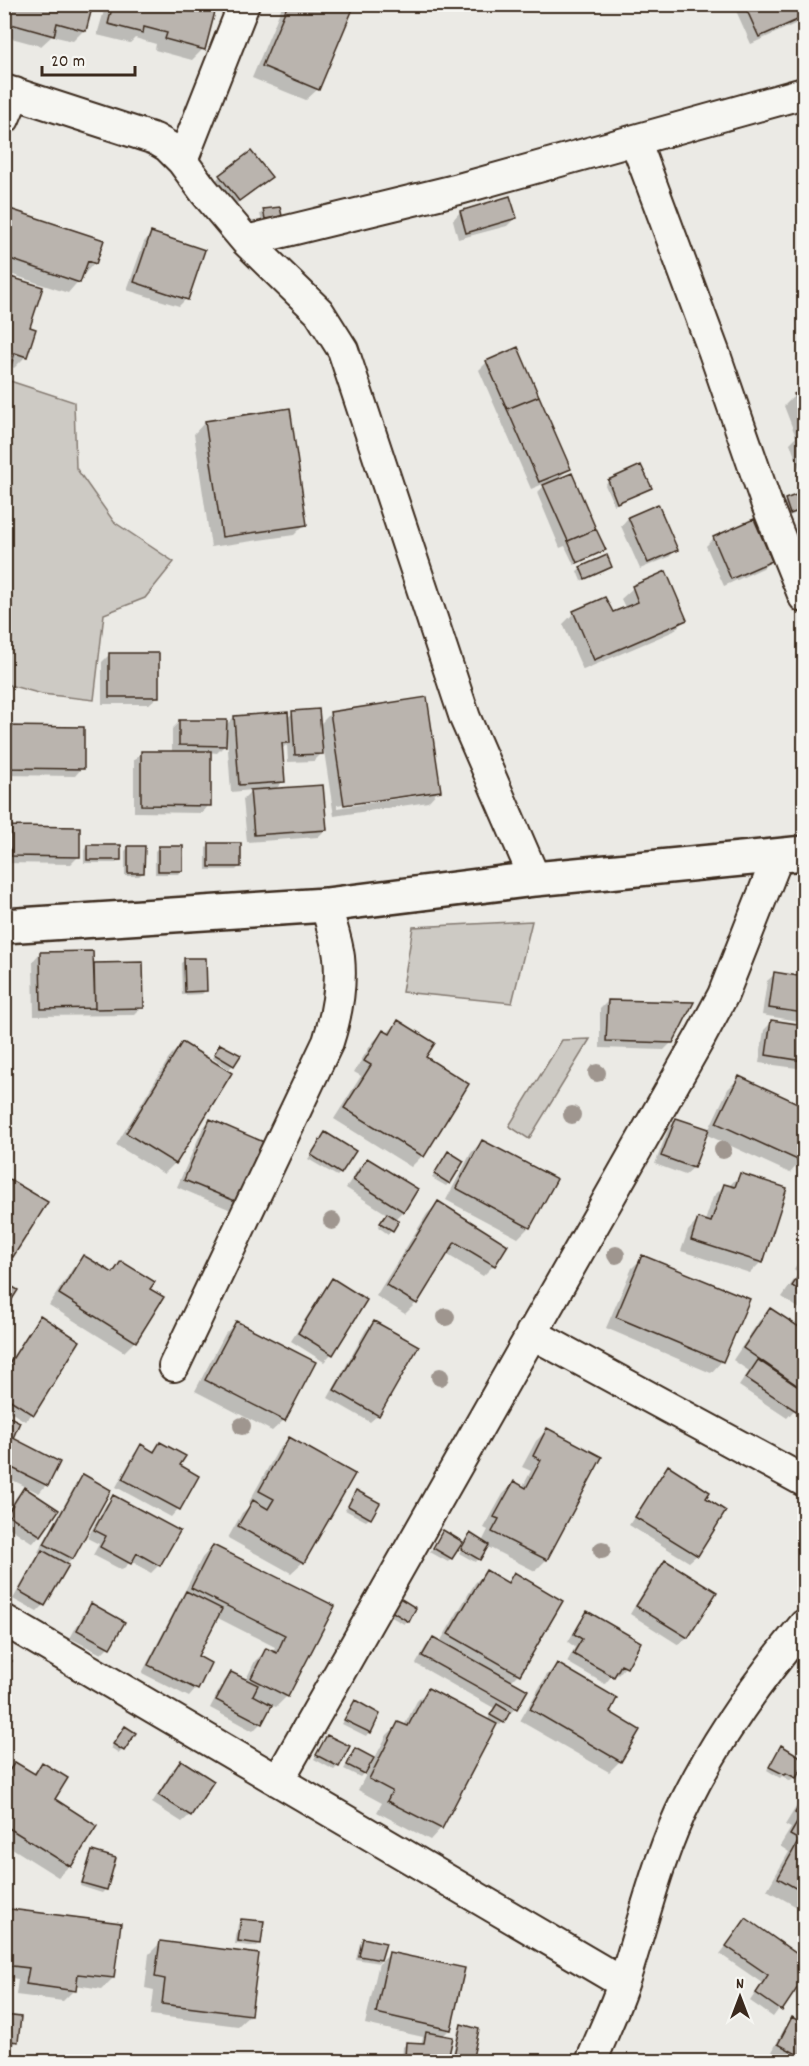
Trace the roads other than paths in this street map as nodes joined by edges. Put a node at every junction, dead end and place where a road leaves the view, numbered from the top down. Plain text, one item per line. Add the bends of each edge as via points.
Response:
1 (244, 4) edge
2 (804, 93) edge
3 (8, 101) edge
4 (635, 140) junction
5 (182, 161) junction
6 (246, 241) junction
7 (804, 597) edge
8 (791, 855) edge
9 (535, 879) junction
10 (326, 905) junction
11 (4, 926) edge
12 (531, 1333) junction
13 (174, 1366) dead end
14 (804, 1481) edge
15 (4, 1620) edge
16 (804, 1625) edge
17 (278, 1781) junction
18 (623, 1983) junction
19 (591, 2061) edge

1 - 5 street
2 - 4 street
3 - 5 street via 155,139
4 - 6 street via 459,189
4 - 7 street
5 - 6 street
6 - 9 street via 319,312 343,350 465,718
8 - 9 street
8 - 12 street via 723,995
9 - 10 street
10 - 11 street
10 - 13 street via 339,956 339,989 328,1041
12 - 14 street
12 - 17 street
15 - 17 street
16 - 18 street via 770,1666 687,1799 666,1850
17 - 18 street
18 - 19 street

